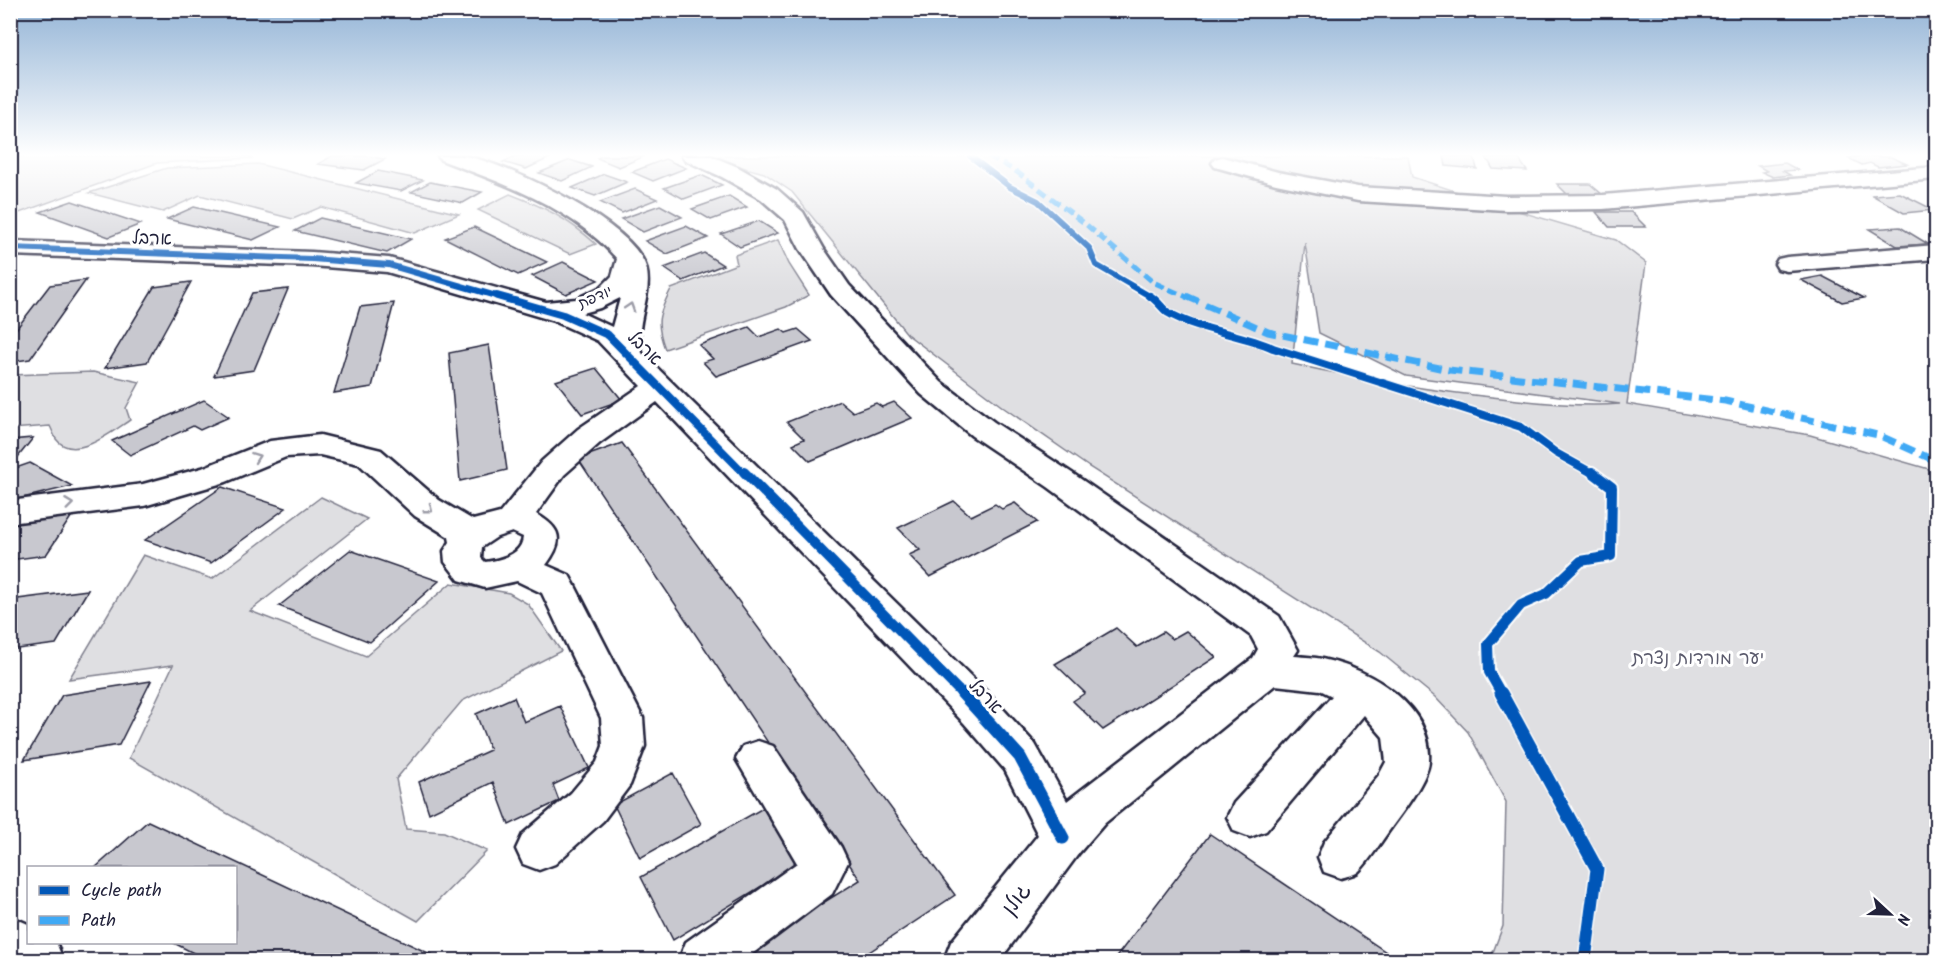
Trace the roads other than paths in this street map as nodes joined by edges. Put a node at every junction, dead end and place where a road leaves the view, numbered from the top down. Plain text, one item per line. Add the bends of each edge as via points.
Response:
1 (557, 201) edge
2 (777, 201) edge
3 (1493, 201) edge
4 (1611, 201) edge
5 (10, 248) edge
6 (1936, 252) edge
7 (630, 260) junction
8 (1787, 264) dead end
9 (542, 309) junction
10 (628, 354) junction
11 (660, 386) junction
12 (10, 512) edge
13 (512, 521) junction
14 (467, 541) junction
15 (518, 567) junction
16 (1267, 669) junction
17 (1361, 691) junction
18 (758, 759) dead end
19 (1250, 817) dead end
20 (1063, 838) junction
21 (538, 849) dead end
22 (1341, 857) dead end
23 (10, 940) edge
24 (38, 960) edge
25 (704, 960) edge
26 (969, 960) edge

1 - 7 street via 601,230
2 - 16 street via 795,217 840,290 931,388 983,429 1265,626 1278,651
3 - 4 street
5 - 9 street, ארבל via 389,265
6 - 8 street
7 - 9 street, יודפת via 616,289 578,307
10 -> 7 street, יודפת via 623,340 636,285
9 - 10 street, ארבל via 580,320 608,335
10 - 11 street, ארבל
11 - 13 street via 589,436 553,468
11 - 20 street, ארבל via 979,711 1020,758
12 -> 14 street via 144,495 214,475 281,448 320,445 370,457 427,508 466,531
13 - 14 street via 484,528
13 - 15 street via 534,525 542,540 532,558
14 - 15 street via 460,560 466,569 489,575
15 - 21 street via 556,584 622,718 624,746 615,772 587,807
16 - 17 street via 1325,675
16 - 20 street, גולן via 1089,809
17 - 19 street
17 - 22 street via 1386,709 1404,732 1407,762 1395,789
18 - 25 street via 824,862 815,878
20 - 26 street, גולן
23 - 24 street

